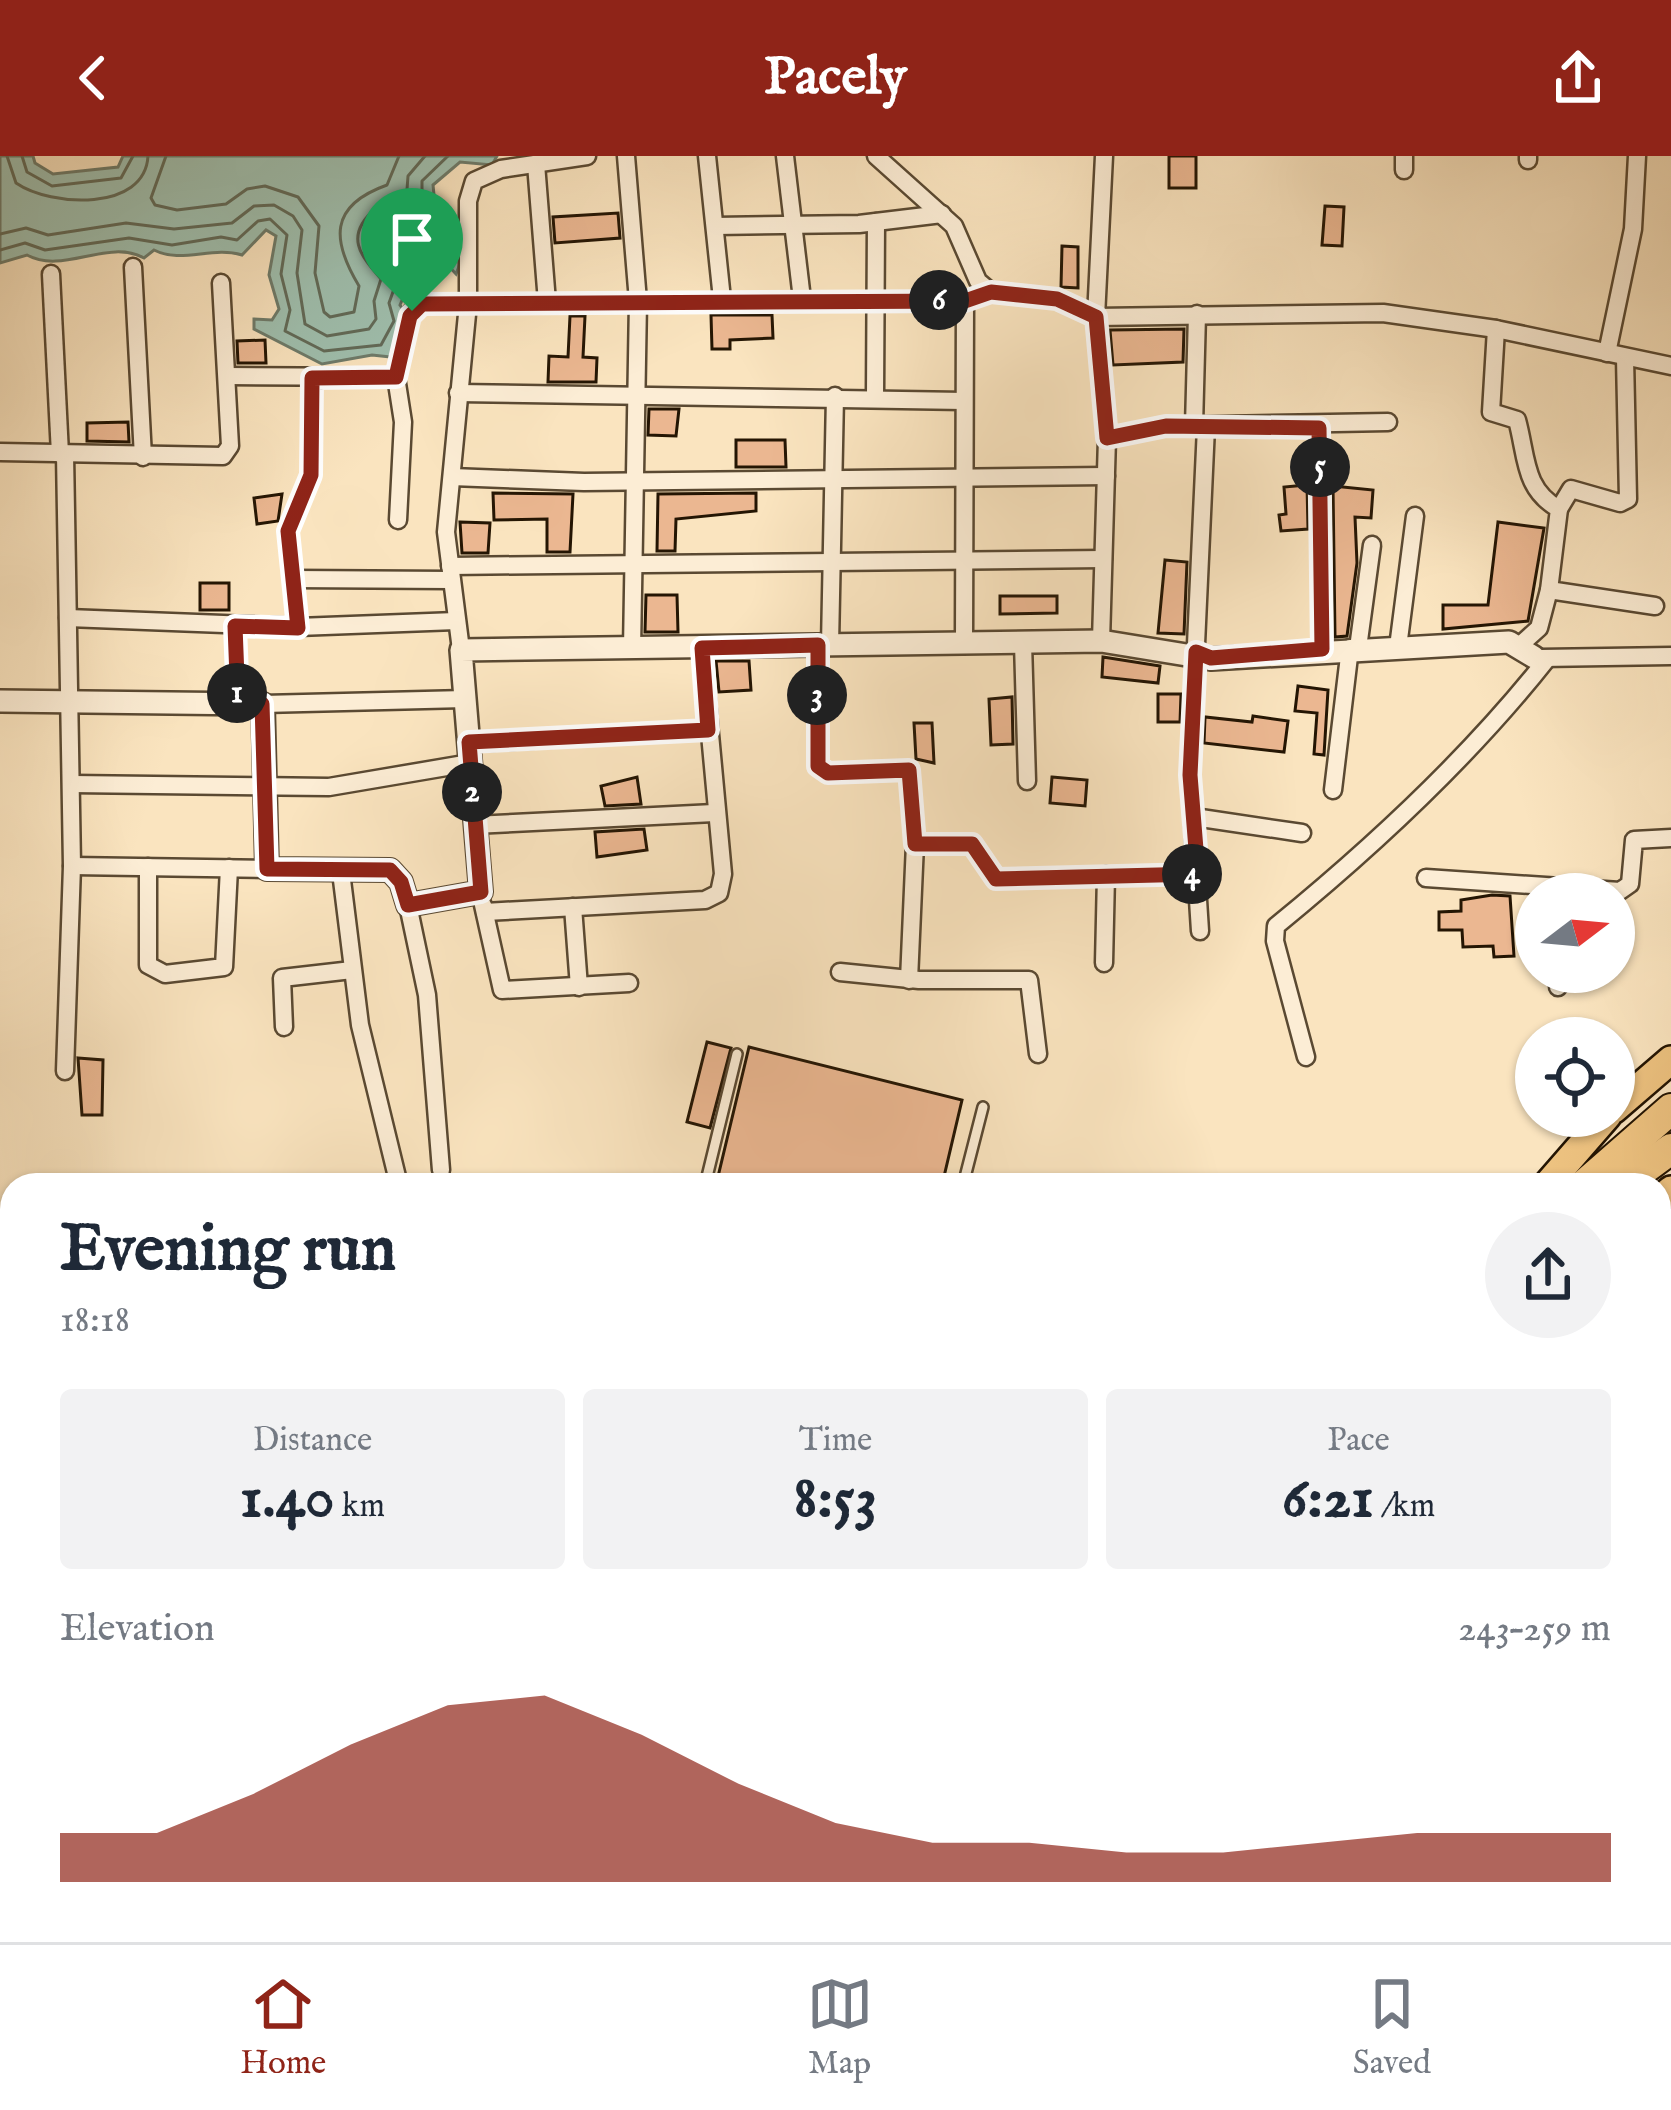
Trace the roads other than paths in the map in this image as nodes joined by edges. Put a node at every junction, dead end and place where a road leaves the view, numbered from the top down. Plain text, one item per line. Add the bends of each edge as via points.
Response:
1 (587, 156) edge
2 (626, 156) edge
3 (707, 156) edge
4 (785, 156) edge
5 (876, 156) edge
6 (1104, 156) edge
7 (1637, 156) edge
8 (536, 164) junction
9 (942, 214) junction
10 (876, 222) junction
11 (792, 223) junction
12 (715, 226) junction
13 (134, 268) dead end
14 (51, 274) dead end
15 (220, 283) dead end
16 (991, 292) junction
17 (722, 299) junction
18 (802, 299) junction
19 (880, 299) junction
20 (638, 301) junction
21 (965, 301) junction
22 (548, 302) junction
23 (469, 304) junction
24 (1197, 314) junction
25 (1096, 317) junction
26 (1496, 329) junction
27 (1616, 355) junction
28 (1671, 366) edge
29 (228, 376) junction
30 (396, 377) junction
31 (312, 378) junction
32 (458, 393) junction
33 (835, 396) junction
34 (639, 397) junction
35 (875, 397) junction
36 (964, 401) junction
37 (1388, 422) dead end
38 (1200, 426) junction
39 (1319, 428) junction
40 (1107, 438) junction
41 (0, 452) edge
42 (63, 454) junction
43 (143, 457) junction
44 (834, 475) junction
45 (963, 475) junction
46 (1106, 476) junction
47 (452, 477) junction
48 (637, 480) junction
49 (1558, 509) junction
50 (1414, 516) dead end
51 (398, 520) dead end
52 (1372, 545) dead end
53 (963, 559) junction
54 (1103, 559) junction
55 (830, 561) junction
56 (635, 565) junction
57 (451, 573) junction
58 (292, 579) junction
59 (1550, 590) junction
60 (1655, 606) dead end
61 (68, 618) junction
62 (456, 621) junction
63 (235, 626) junction
64 (298, 628) junction
65 (1101, 641) junction
66 (964, 643) junction
67 (1024, 643) junction
68 (824, 645) junction
69 (1398, 646) junction
70 (702, 648) junction
71 (1354, 648) junction
72 (632, 649) junction
73 (1322, 649) junction
74 (461, 650) junction
75 (1196, 652) junction
76 (1531, 654) junction
77 (1671, 656) edge
78 (465, 699) junction
79 (0, 701) edge
80 (68, 702) junction
81 (238, 703) junction
82 (262, 704) junction
83 (708, 730) junction
84 (470, 753) junction
85 (1028, 781) dead end
86 (72, 784) junction
87 (265, 785) junction
88 (1333, 790) dead end
89 (714, 813) junction
90 (1194, 817) junction
91 (474, 825) junction
92 (1302, 833) dead end
93 (1671, 838) edge
94 (915, 844) junction
95 (72, 866) junction
96 (148, 867) junction
97 (229, 868) junction
98 (267, 869) junction
99 (341, 872) junction
100 (1628, 873) edge
101 (1106, 874) junction
102 (1198, 874) junction
103 (1426, 878) dead end
104 (1515, 886) edge
105 (483, 902) junction
106 (408, 905) junction
107 (572, 908) junction
108 (1200, 931) dead end
109 (1104, 963) dead end
110 (352, 970) junction
111 (840, 972) dead end
112 (909, 980) junction
113 (629, 983) dead end
114 (579, 987) junction
115 (284, 1027) dead end
116 (737, 1054) dead end
117 (1038, 1054) dead end
118 (1306, 1058) dead end
119 (1671, 1060) edge
120 (65, 1072) dead end
121 (1635, 1091) edge
122 (982, 1107) dead end
123 (1671, 1109) edge
124 (1588, 1137) edge
125 (1671, 1149) edge
126 (441, 1170) dead end
127 (396, 1173) edge
128 (708, 1173) edge
129 (966, 1173) edge
130 (1557, 1173) edge
131 (1598, 1173) edge
132 (1638, 1173) edge

1 - 8 street
2 - 20 street
3 - 12 street
4 - 11 street
5 - 9 street
6 - 25 street
7 - 27 street
8 - 22 street
8 - 23 street via 474,181
9 - 10 street
9 - 16 street
10 - 11 street
10 - 19 street
11 - 12 street
11 - 18 street
12 - 17 street
13 - 43 street
14 - 42 street
15 - 29 street
16 - 21 street
16 - 25 street via 1057,299
17 - 18 street
17 - 20 street
18 - 19 street
19 - 21 street
19 - 35 street
20 - 22 street
20 - 34 street
21 - 36 street
22 - 23 street
23 - 30 street via 412,311
23 - 32 street
24 - 25 street
24 - 26 street via 1383,313
24 - 38 street
25 - 40 street
26 - 27 street
26 - 49 street via 1492,412 1517,420 1528,477
27 - 28 street
27 - 49 street via 1628,500 1571,489
29 - 31 street
29 - 43 street via 228,452
30 - 31 street
30 - 51 street via 403,422
31 - 58 street via 311,475 289,520
32 - 34 street
32 - 47 street
33 - 34 street
33 - 35 street
33 - 44 street
34 - 48 street
35 - 36 street
36 - 45 street
37 - 39 street
38 - 39 street
38 - 40 street
38 - 75 street
39 - 73 street
40 - 46 street
41 - 42 street
42 - 43 street
42 - 61 street
44 - 45 street
44 - 48 street
44 - 55 street
45 - 46 street
45 - 53 street
46 - 54 street
47 - 48 street
47 - 57 street
48 - 56 street
49 - 59 street
50 - 69 street
52 - 71 street
53 - 54 street
53 - 55 street
53 - 66 street
54 - 65 street
55 - 56 street
55 - 68 street
56 - 57 street
56 - 72 street
57 - 58 street
57 - 62 street
58 - 64 street
59 - 60 street
59 - 76 street
61 - 63 street
61 - 80 street
62 - 64 street
62 - 74 street
63 - 64 street
63 - 81 street
65 - 67 street
65 - 75 street
66 - 67 street
66 - 68 street
67 - 85 street
68 - 70 street
68 - 94 street via 818,766 828,773 909,770
69 - 71 street
69 - 76 street via 1508,642
70 - 72 street
70 - 83 street
71 - 73 street
71 - 88 street
72 - 74 street
73 - 75 street via 1211,658
74 - 78 street
75 - 90 street
76 - 77 street
76 - 118 street via 1496,721 1360,856 1276,926
78 - 82 street
78 - 84 street
79 - 80 street
80 - 81 street
80 - 86 street
81 - 82 street
82 - 87 street
83 - 84 street
83 - 89 street
84 - 87 street via 348,785
84 - 91 street
86 - 87 street
86 - 95 street
87 - 98 street
89 - 91 street
89 - 107 street via 722,884 712,898
90 - 92 street
90 - 102 street
91 - 105 street
93 - 100 street via 1634,840
94 - 101 street via 972,844 996,879
94 - 112 street
95 - 96 street
95 - 120 street
96 - 97 street
96 - 97 street via 148,965 165,974 224,967
97 - 98 street
98 - 99 street
99 - 106 street via 390,870
99 - 110 street
101 - 102 street
101 - 109 street
102 - 108 street
103 - 104 street
105 - 106 street
105 - 107 street
105 - 114 street via 502,990
106 - 126 street via 428,994
107 - 114 street
110 - 115 street via 282,978
110 - 127 street
111 - 112 street
112 - 117 street via 1029,980
113 - 114 street
116 - 128 lane
119 - 121 highway
122 - 129 lane
123 - 131 highway
124 - 130 highway
125 - 132 highway

